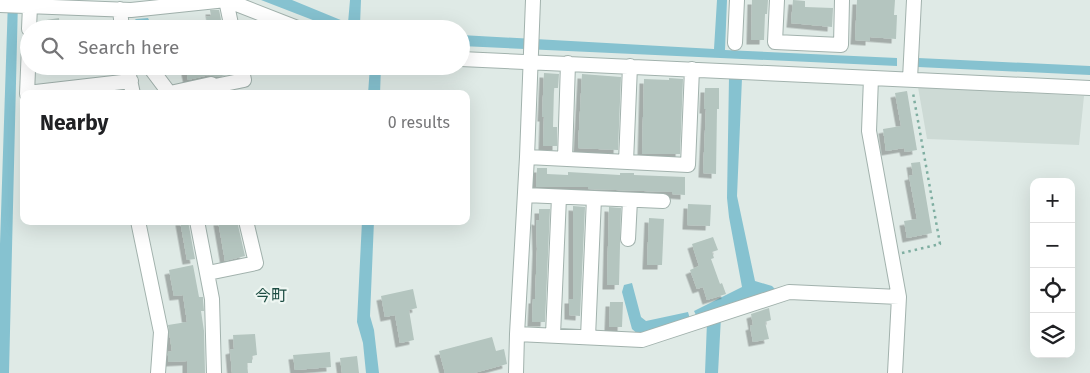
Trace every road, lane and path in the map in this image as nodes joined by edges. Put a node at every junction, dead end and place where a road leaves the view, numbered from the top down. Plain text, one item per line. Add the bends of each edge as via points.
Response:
1 (226, 0) edge
2 (533, 0) edge
3 (737, 0) edge
4 (777, 0) edge
5 (842, 0) edge
6 (914, 0) edge
7 (176, 2) edge
8 (3, 5) edge
9 (26, 6) junction
10 (120, 9) junction
11 (28, 20) edge
12 (121, 20) edge
13 (230, 20) edge
14 (277, 20) edge
15 (734, 43) dead end
16 (531, 50) junction
17 (470, 58) edge
18 (568, 63) junction
19 (630, 66) junction
20 (692, 69) junction
21 (28, 75) edge
22 (130, 75) edge
23 (156, 75) edge
24 (243, 75) edge
25 (871, 78) junction
26 (910, 79) junction
27 (132, 88) edge
28 (1090, 88) edge
29 (27, 90) edge
30 (90, 90) edge
31 (168, 90) edge
32 (184, 90) edge
33 (216, 90) edge
34 (528, 157) junction
35 (565, 158) junction
36 (626, 162) junction
37 (525, 195) junction
38 (560, 197) junction
39 (594, 198) junction
40 (630, 200) junction
41 (662, 201) dead end
42 (139, 225) edge
43 (198, 225) edge
44 (247, 225) edge
45 (628, 240) dead end
46 (891, 255) junction
47 (208, 273) junction
48 (899, 298) junction
49 (517, 334) junction
50 (552, 335) junction
51 (588, 337) junction
52 (158, 373) edge
53 (214, 373) edge
54 (516, 373) edge
55 (895, 373) edge

1 - 7 street
1 - 13 street
1 - 14 street
2 - 16 street
3 - 15 street
4 - 5 street via 775,42 841,45
6 - 26 street
7 - 10 street
8 - 9 street
9 - 10 street
9 - 11 street
10 - 12 street
16 - 17 street
16 - 18 street
16 - 34 street
18 - 19 street
18 - 35 street
19 - 20 street
19 - 36 street
20 - 25 street
20 - 36 street via 688,165
21 - 29 street
22 - 27 street
23 - 31 street
24 - 33 street via 244,80
25 - 26 street
25 - 46 street via 869,132
26 - 28 street
26 - 46 path via 940,244
27 - 30 street
32 - 33 street via 211,84
34 - 35 street
34 - 37 street
35 - 36 street
37 - 38 street
37 - 49 street
38 - 39 street
38 - 50 street
39 - 40 street
39 - 51 street
40 - 41 street
40 - 45 street
42 - 52 street via 162,332
43 - 47 street
44 - 47 street via 256,263
46 - 48 street
47 - 53 street
48 - 51 street via 789,292 642,340
48 - 55 street
49 - 50 street
49 - 54 street
50 - 51 street

